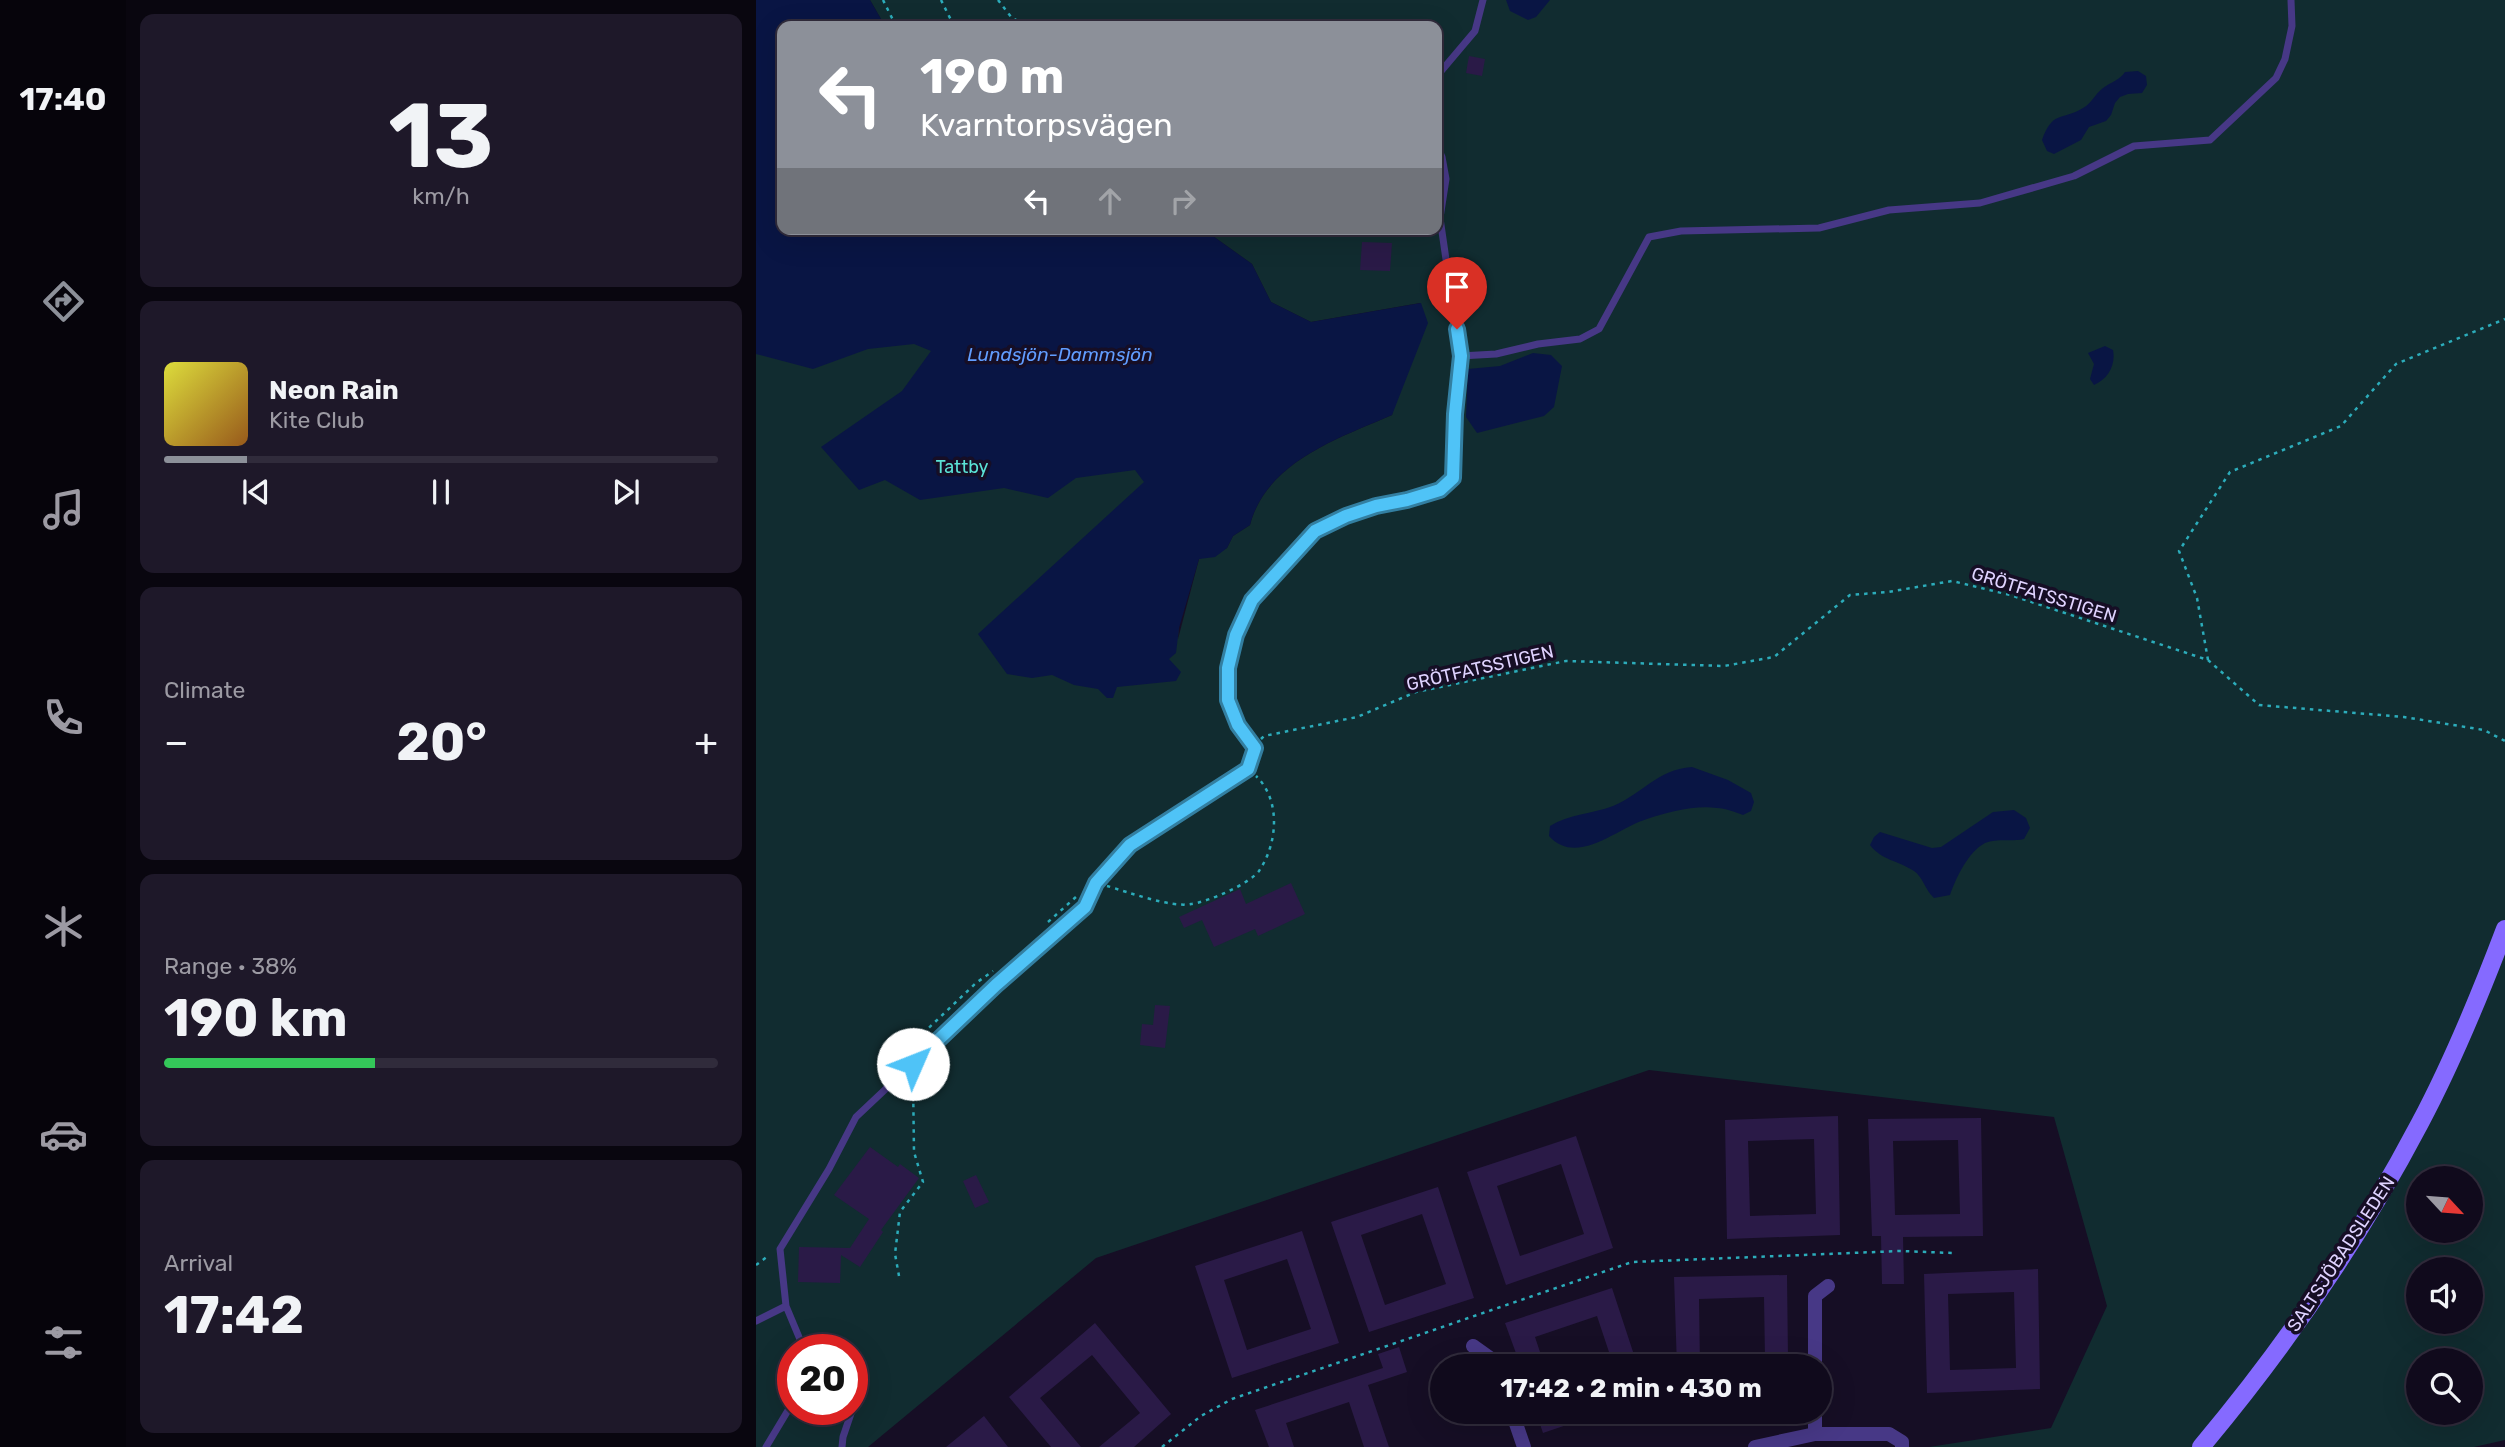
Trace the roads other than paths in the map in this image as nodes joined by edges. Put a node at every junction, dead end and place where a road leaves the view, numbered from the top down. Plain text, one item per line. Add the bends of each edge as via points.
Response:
1 (1483, 0) edge
2 (2291, 0) edge
3 (1442, 70) edge
4 (1442, 157) edge
5 (1442, 205) edge
6 (1442, 231) edge
7 (1461, 356) junction
8 (2505, 929) edge
9 (1828, 1286) dead end
10 (786, 1306) junction
11 (756, 1321) edge
12 (798, 1334) edge
13 (1473, 1346) dead end
14 (1484, 1354) edge
15 (1815, 1354) edge
16 (1517, 1424) edge
17 (1815, 1424) edge
18 (779, 1425) edge
19 (847, 1425) edge
20 (1815, 1434) junction
21 (766, 1447) edge
22 (842, 1447) edge
23 (1524, 1447) edge
24 (1755, 1447) edge
25 (1826, 1447) edge
26 (1902, 1447) edge
27 (2201, 1447) edge

1 - 3 lane via 1475,31
2 - 7 lane via 2292,26 2276,78 2210,140 2134,146 2074,176 1980,203 1889,210 1819,228 1681,231 1649,237 1599,329 1580,339
4 - 5 lane via 1446,179
6 - 7 lane
7 - 10 lane via 1453,478 1440,490 1376,506 1315,531 1252,600 1228,668 1228,700 1238,725 1255,748 1248,769 1130,845 1096,883 1085,907 856,1117 780,1249
8 - 27 main road, SALTSJÖBADSLEDEN via 2449,1064 2390,1180 2320,1292
9 - 15 street via 1815,1296
10 - 11 lane
10 - 12 lane
13 - 14 street
16 - 23 street
17 - 20 street
18 - 21 lane
19 - 22 lane
20 - 24 street
20 - 25 street
20 - 26 street via 1889,1434 1896,1436

